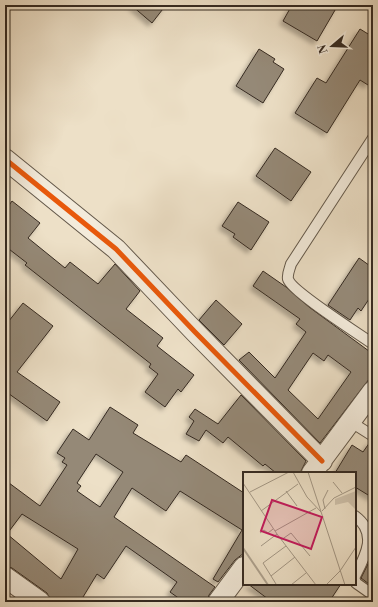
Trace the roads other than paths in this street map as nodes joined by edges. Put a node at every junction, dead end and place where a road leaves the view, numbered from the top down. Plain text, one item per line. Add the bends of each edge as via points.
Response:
1 (373, 138) edge
2 (5, 159) edge
3 (373, 344) edge
4 (373, 391) edge
5 (351, 422) junction
6 (373, 436) edge
7 (317, 467) edge
8 (356, 517) edge
9 (243, 568) edge
10 (356, 574) edge
11 (5, 577) edge
12 (356, 583) edge
13 (373, 595) edge
14 (40, 602) edge
15 (218, 602) edge

1 - 3 lane via 291,264 288,274 291,283 304,295
2 - 7 street via 116,249
4 - 5 street
5 - 6 lane
5 - 7 street
8 - 10 lane via 370,533 368,552
9 - 15 street
11 - 14 street
12 - 13 lane

